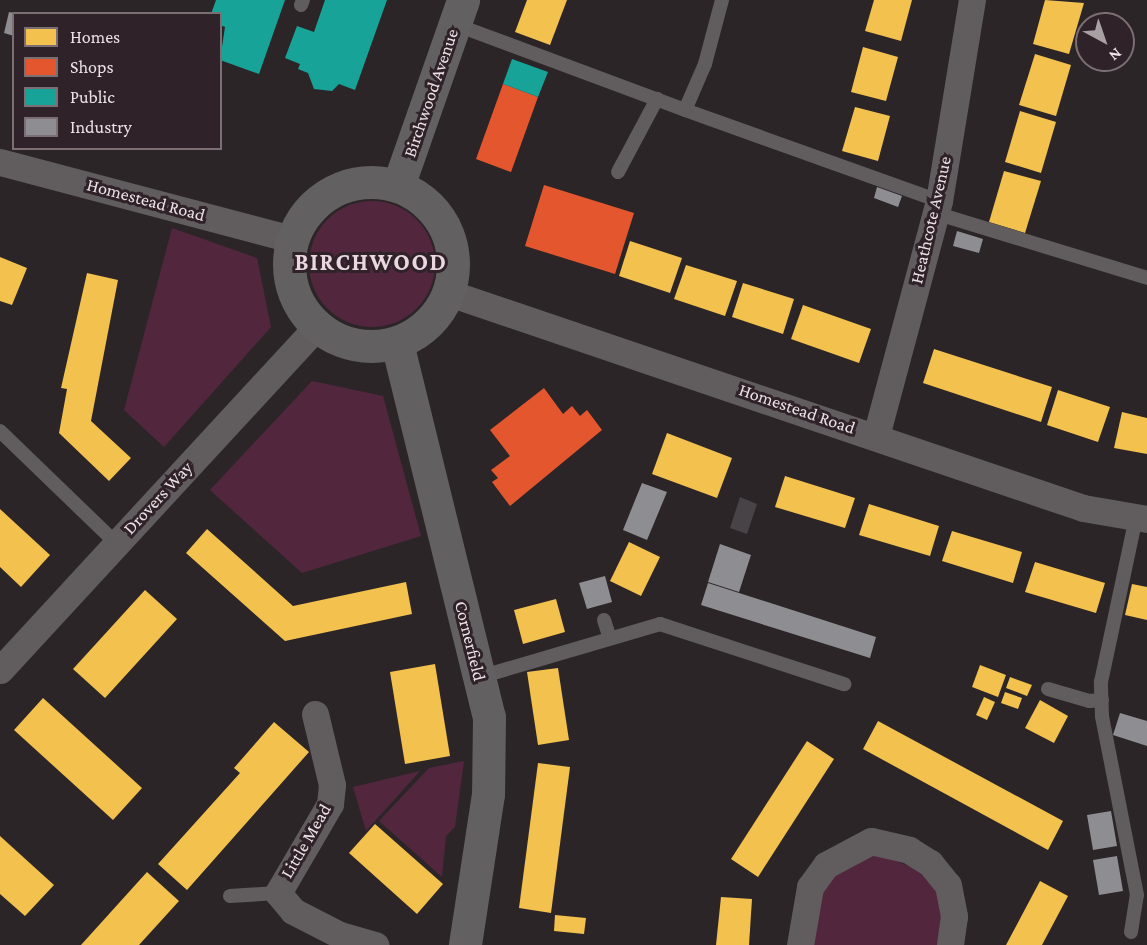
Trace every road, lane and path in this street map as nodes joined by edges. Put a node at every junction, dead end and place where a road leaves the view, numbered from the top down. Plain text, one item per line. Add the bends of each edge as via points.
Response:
1 (722, 0) edge
2 (972, 0) edge
3 (459, 12) edge
4 (657, 99) junction
5 (685, 111) junction
6 (0, 162) edge
7 (618, 172) dead end
8 (398, 186) junction
9 (937, 207) junction
10 (292, 239) junction
11 (1147, 278) edge
12 (449, 293) junction
13 (317, 327) junction
14 (397, 343) junction
15 (0, 431) edge
16 (876, 436) junction
17 (1141, 518) edge
18 (117, 544) junction
19 (604, 620) dead end
20 (610, 638) junction
21 (0, 670) edge
22 (480, 677) junction
23 (844, 684) dead end
24 (1048, 688) dead end
25 (1102, 700) junction
26 (315, 714) dead end
27 (278, 893) junction
28 (230, 896) dead end
29 (1131, 932) dead end
30 (376, 945) edge
31 (465, 945) edge
32 (800, 945) edge
33 (950, 945) edge

1 - 5 lane via 705,64
2 - 9 street, Heathcote Avenue
3 - 4 lane
3 - 8 street, Birchwood Avenue
4 - 5 lane
4 - 7 lane
5 - 9 lane
6 - 10 street, Homestead Road
8 - 10 street via 372,181 323,197 304,216
8 - 12 street via 422,198 444,225 451,241 454,267
9 - 11 lane
9 - 16 street, Heathcote Avenue
10 - 13 street via 292,287 301,309
12 - 14 street via 429,324
12 - 16 street, Homestead Road
13 - 14 street via 341,341 360,345
13 - 18 street, Drovers Way
14 - 22 street, Cornerfield
15 - 18 lane
16 - 17 street, Homestead Road via 1083,508
17 - 25 lane via 1101,682
18 - 21 street, Drovers Way
19 - 20 lane
20 - 22 lane
20 - 23 lane via 660,624
22 - 31 street, Cornerfield via 491,755
24 - 25 lane via 1089,701
25 - 29 lane via 1137,895
26 - 27 street, Little Mead via 332,784 330,804
27 - 28 lane
27 - 30 street, Little Mead via 293,911 340,935
32 - 33 street via 810,886 826,865 871,841 909,850 930,862 948,885 954,916

